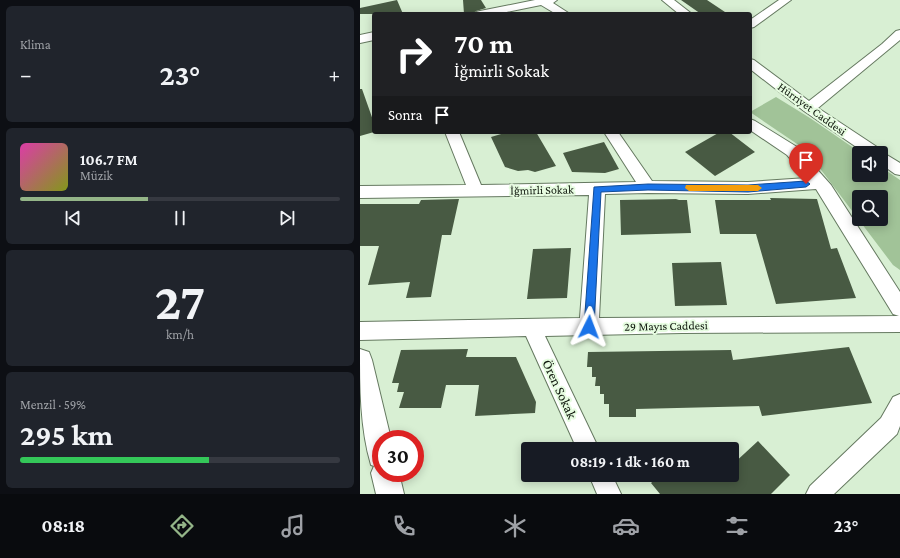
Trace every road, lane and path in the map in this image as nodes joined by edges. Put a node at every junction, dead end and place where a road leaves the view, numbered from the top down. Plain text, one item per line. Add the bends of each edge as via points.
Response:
1 (507, 0) edge
2 (545, 0) edge
3 (667, 0) edge
4 (786, 0) edge
5 (518, 6) junction
6 (490, 12) edge
7 (526, 12) edge
8 (561, 12) edge
9 (683, 12) edge
10 (752, 24) edge
11 (900, 34) edge
12 (372, 36) edge
13 (360, 39) edge
14 (752, 65) edge
15 (809, 108) junction
16 (752, 125) edge
17 (453, 134) edge
18 (612, 134) edge
19 (865, 146) edge
20 (888, 162) edge
21 (900, 170) edge
22 (820, 183) junction
23 (648, 187) junction
24 (597, 189) junction
25 (476, 191) junction
26 (360, 192) edge
27 (900, 308) edge
28 (900, 324) edge
29 (589, 327) junction
30 (532, 328) junction
31 (360, 331) edge
32 (360, 360) edge
33 (900, 404) edge
34 (375, 430) edge
35 (585, 442) edge
36 (387, 482) edge
37 (603, 482) edge
38 (390, 494) edge
39 (609, 494) edge
40 (818, 494) edge

1 - 5 street
2 - 5 street
2 - 8 street
3 - 9 street
4 - 10 street
5 - 6 street
5 - 7 street
11 - 15 street
12 - 13 street
14 - 15 street, Hürriyet Caddesi
15 - 19 street, Hürriyet Caddesi
16 - 22 street via 792,151
17 - 25 street
18 - 23 street
20 - 21 street
22 - 23 street, İğmirli Sokak via 748,188
22 - 27 street
23 - 24 street, İğmirli Sokak
24 - 25 street, İğmirli Sokak
24 - 29 street
25 - 26 street, İğmirli Sokak
28 - 29 street, 29 Mayıs Caddesi
29 - 30 street, 29 Mayıs Caddesi
30 - 31 street, 29 Mayıs Caddesi
30 - 35 street, Ören Sokak
32 - 34 main road
33 - 40 street via 889,426
36 - 38 main road
37 - 39 street

